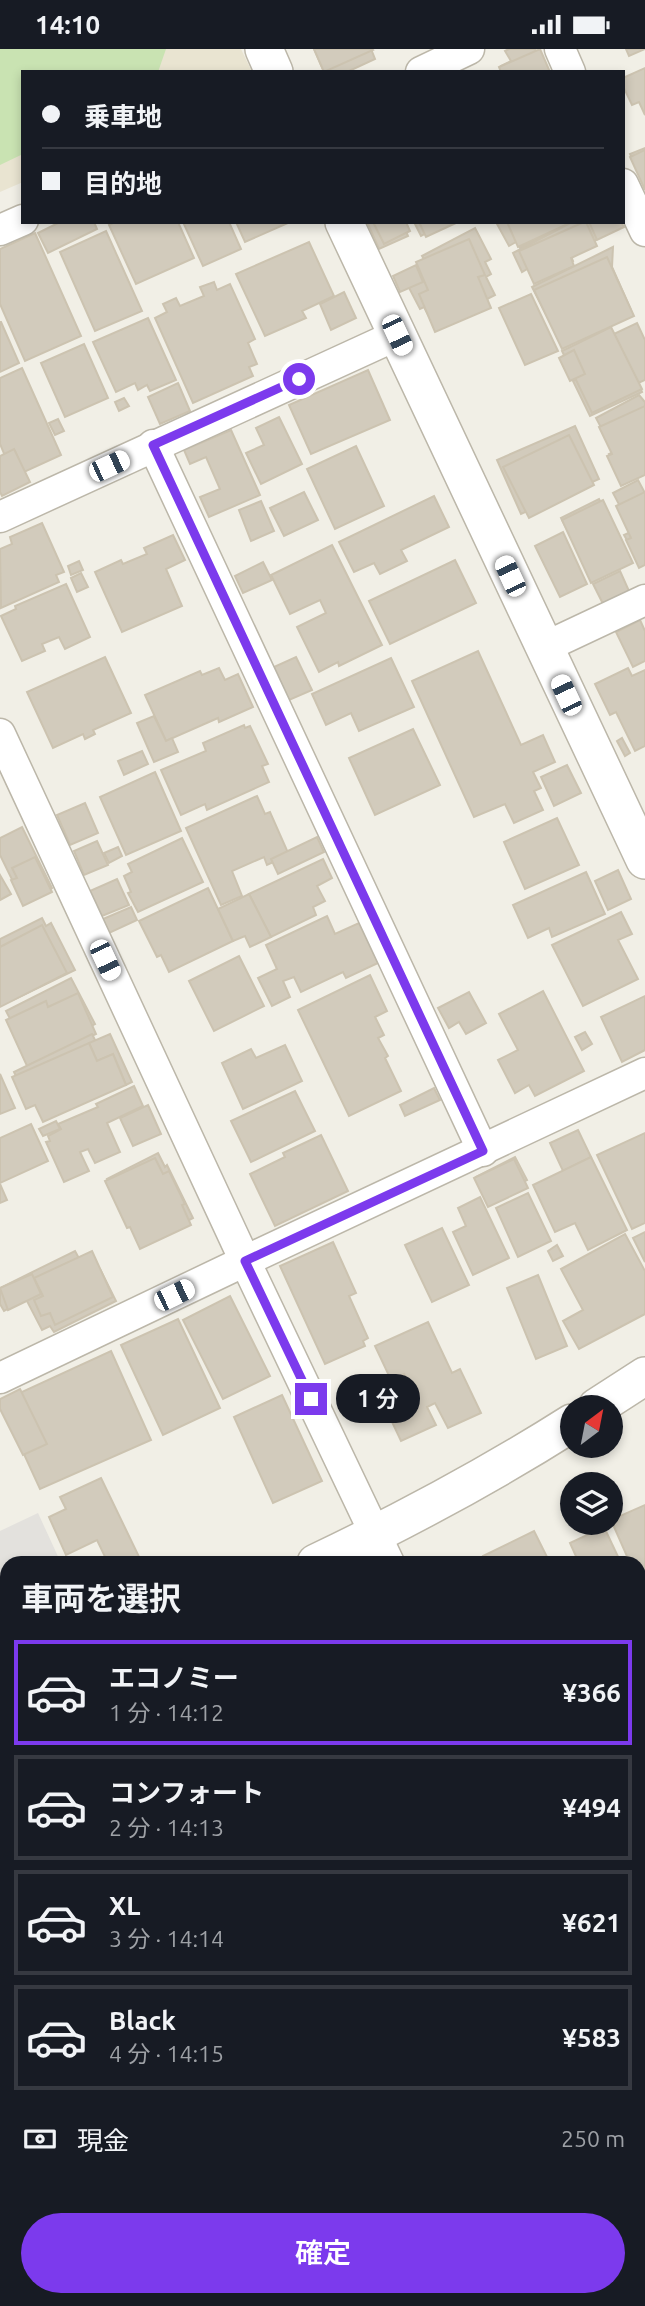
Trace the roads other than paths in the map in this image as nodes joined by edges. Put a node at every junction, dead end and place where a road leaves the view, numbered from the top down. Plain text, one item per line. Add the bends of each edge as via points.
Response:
1 (264, 49) edge
2 (469, 49) edge
3 (560, 49) edge
4 (273, 70) edge
5 (425, 70) edge
6 (569, 70) edge
7 (625, 188) edge
8 (21, 221) edge
9 (345, 224) edge
10 (0, 230) edge
11 (645, 230) edge
12 (397, 335) junction
13 (153, 445) junction
14 (0, 517) edge
15 (645, 600) edge
16 (544, 648) junction
17 (0, 734) edge
18 (645, 860) edge
19 (645, 1073) edge
20 (483, 1151) junction
21 (245, 1261) junction
22 (3, 1370) edge
23 (645, 1376) edge
24 (616, 1395) edge
25 (560, 1431) edge
26 (382, 1548) edge
27 (347, 1556) edge

1 - 4 street
2 - 5 street
3 - 6 street
7 - 11 street
8 - 10 street
9 - 12 street
12 - 13 street
12 - 16 street
13 - 14 street
13 - 20 street
15 - 16 street
16 - 18 street
17 - 21 street
19 - 20 street
20 - 21 street
21 - 22 street
21 - 26 street
23 - 24 street
25 - 26 street
26 - 27 street

